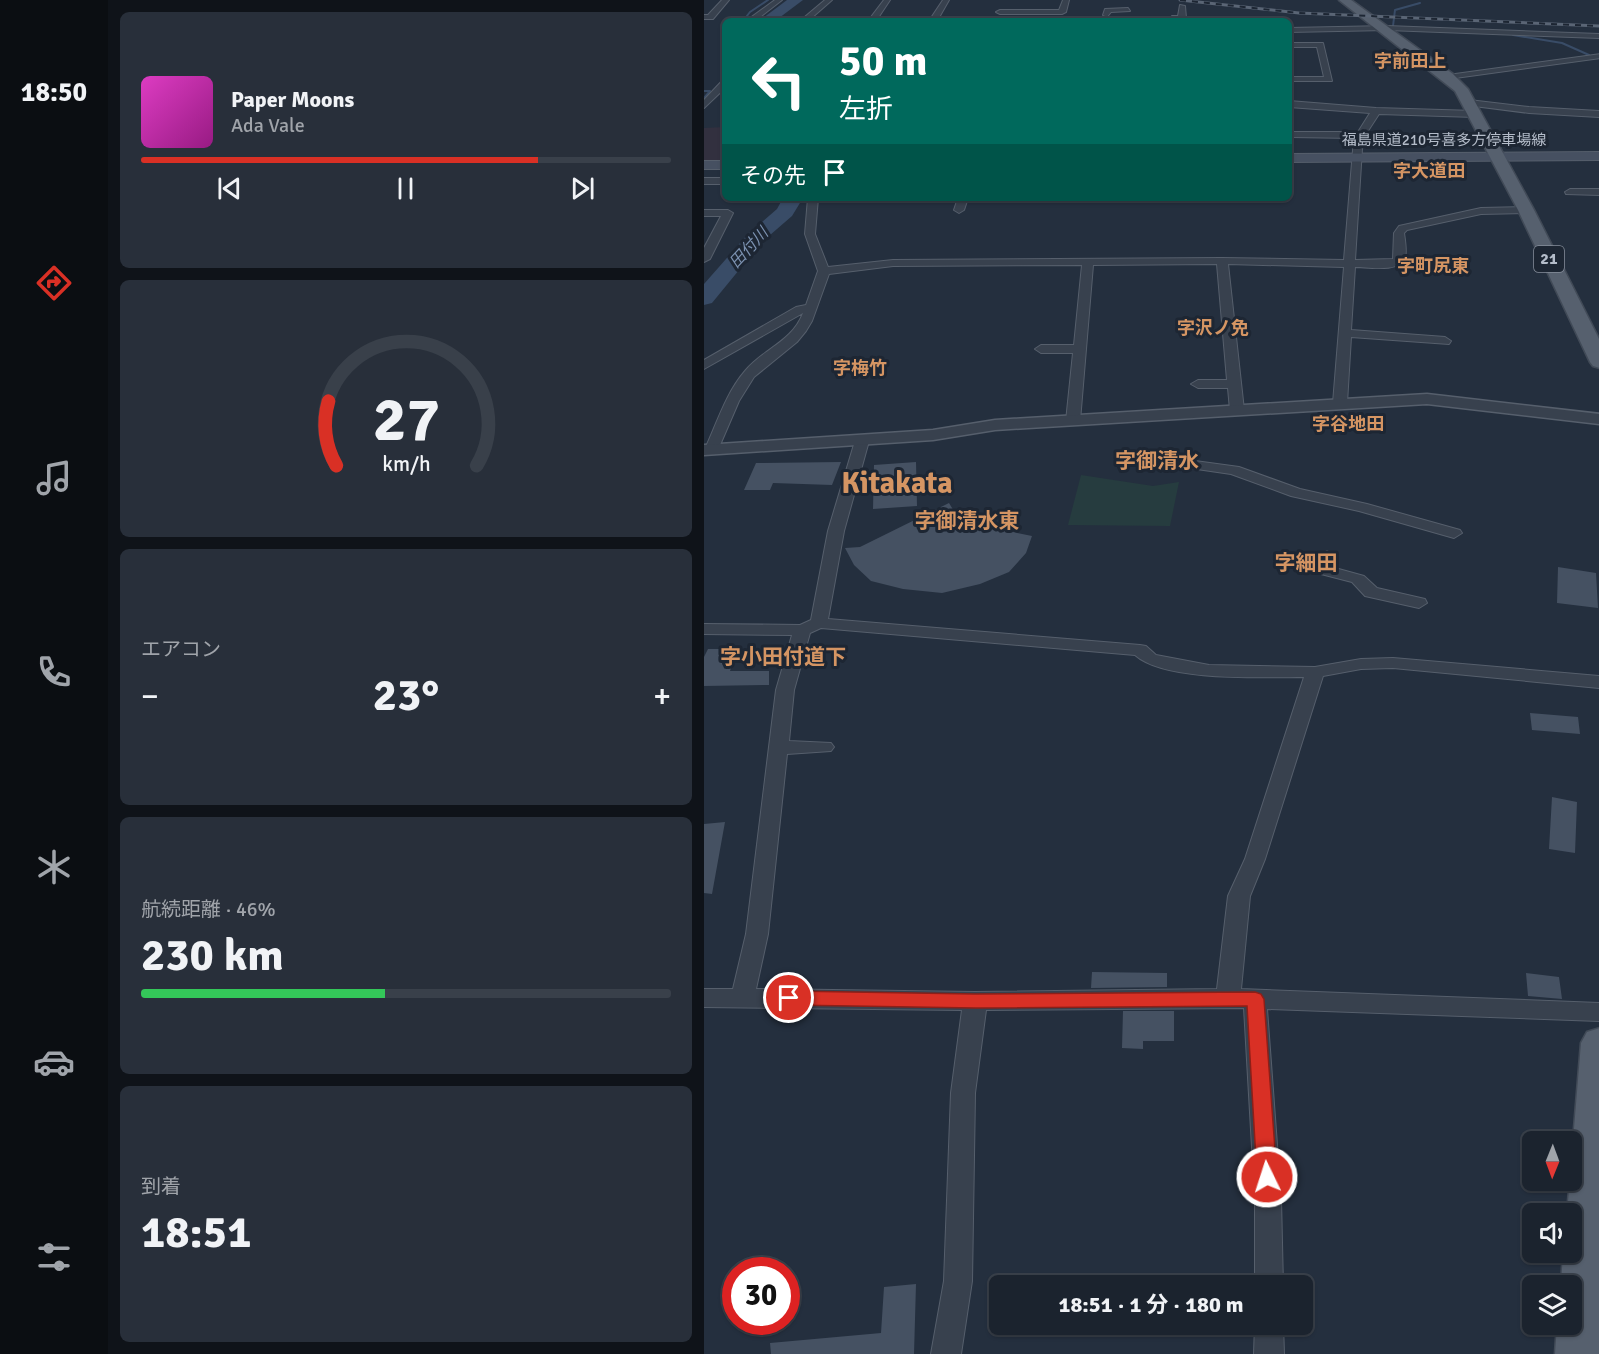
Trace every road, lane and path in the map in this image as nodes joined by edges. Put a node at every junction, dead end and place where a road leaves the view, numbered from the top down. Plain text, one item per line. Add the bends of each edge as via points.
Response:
1 (726, 0) edge
2 (779, 0) edge
3 (829, 0) edge
4 (887, 0) edge
5 (946, 0) edge
6 (1066, 0) edge
7 (1129, 0) edge
8 (1344, 0) edge
9 (1181, 6) dead end
10 (1128, 10) junction
11 (1107, 15) dead end
12 (704, 17) edge
13 (754, 18) edge
14 (808, 18) edge
15 (874, 18) edge
16 (935, 18) edge
17 (998, 18) edge
18 (1131, 18) edge
19 (1182, 18) edge
20 (1217, 18) edge
21 (1238, 18) edge
22 (1381, 29) junction
23 (1292, 30) edge
24 (1600, 36) edge
25 (1292, 45) edge
26 (1600, 56) edge
27 (1448, 77) junction
28 (1292, 79) edge
29 (721, 87) edge
30 (704, 90) edge
31 (704, 105) edge
32 (1292, 106) edge
33 (1472, 108) junction
34 (1376, 111) junction
35 (1600, 114) edge
36 (1292, 134) edge
37 (1360, 135) junction
38 (1600, 156) edge
39 (1357, 157) junction
40 (1498, 157) junction
41 (1292, 158) edge
42 (704, 165) edge
43 (722, 165) edge
44 (704, 181) edge
45 (722, 181) edge
46 (1570, 192) dead end
47 (1600, 192) edge
48 (813, 201) edge
49 (962, 201) edge
50 (959, 210) dead end
51 (1526, 210) junction
52 (704, 213) edge
53 (704, 259) edge
54 (1088, 261) junction
55 (1222, 261) junction
56 (1350, 261) junction
57 (824, 271) junction
58 (811, 307) junction
59 (1343, 333) junction
60 (1445, 341) dead end
61 (1041, 349) dead end
62 (1080, 349) junction
63 (1598, 354) edge
64 (704, 365) edge
65 (1198, 384) dead end
66 (1234, 384) junction
67 (1340, 404) junction
68 (1236, 410) junction
69 (1600, 419) edge
70 (1073, 421) junction
71 (862, 441) junction
72 (708, 449) edge
73 (1195, 465) dead end
74 (1454, 533) dead end
75 (1327, 556) dead end
76 (1419, 603) dead end
77 (810, 626) junction
78 (704, 629) edge
79 (1315, 672) junction
80 (1600, 681) edge
81 (824, 747) dead end
82 (777, 748) junction
83 (704, 998) edge
84 (742, 998) junction
85 (1228, 998) junction
86 (1255, 999) junction
87 (975, 1001) junction
88 (1600, 1012) edge
89 (1600, 1043) edge
90 (1592, 1256) edge
91 (1269, 1275) edge
92 (1269, 1335) edge
93 (946, 1354) edge
94 (1269, 1354) edge
95 (1578, 1354) edge

1 - 12 street via 710,17
2 - 13 street
3 - 14 street
4 - 15 street
5 - 16 street
6 - 17 street via 1062,12 1002,9
7 - 10 street
8 - 22 main road, 21
9 - 19 street
10 - 11 street via 1107,10
10 - 18 street
20 - 21 street
22 - 23 street
22 - 24 street
22 - 27 main road, 21
25 - 28 street via 1320,45 1329,79
26 - 27 street
27 - 33 main road, 21
29 - 30 street
29 - 31 street
32 - 34 street
33 - 34 street
33 - 35 street via 1540,107
33 - 40 main road, 21
34 - 37 street
36 - 37 street
37 - 39 street
38 - 40 main road, 福島県道210号喜多方停車場線
39 - 40 main road, 福島県道210号喜多方停車場線
39 - 41 main road, 福島県道210号喜多方停車場線
39 - 56 street
40 - 51 main road, 21
42 - 43 main road
44 - 45 street
46 - 47 street
48 - 57 street via 810,234
49 - 50 street
51 - 56 street via 1481,211 1420,222 1400,230 1401,254 1397,261
51 - 63 main road, 21
52 - 53 street via 729,209
54 - 55 street
54 - 57 street via 871,264
54 - 62 street
55 - 56 street
55 - 66 street
56 - 59 street
57 - 58 street
58 - 64 street
58 - 72 street via 808,318 789,342 755,368 742,384
59 - 60 street
59 - 67 street
61 - 62 street
62 - 70 street
65 - 66 street
66 - 68 street
67 - 68 street
67 - 69 street via 1427,399
68 - 70 street
70 - 71 street via 995,425
71 - 72 street
71 - 77 street via 851,469
73 - 74 street via 1234,470 1323,501 1362,507
75 - 76 street via 1327,571 1358,579 1371,592
77 - 78 street
77 - 79 street via 1140,650 1150,659 1209,670
77 - 82 street via 785,690
79 - 80 street via 1393,663
79 - 85 street via 1255,859 1239,896
81 - 82 street
82 - 84 street via 757,934
83 - 84 street
84 - 87 street
85 - 86 street
85 - 87 street
86 - 88 street
86 - 91 street
87 - 93 street via 963,1093 958,1281
89 - 90 main road
90 - 95 main road
92 - 94 street

